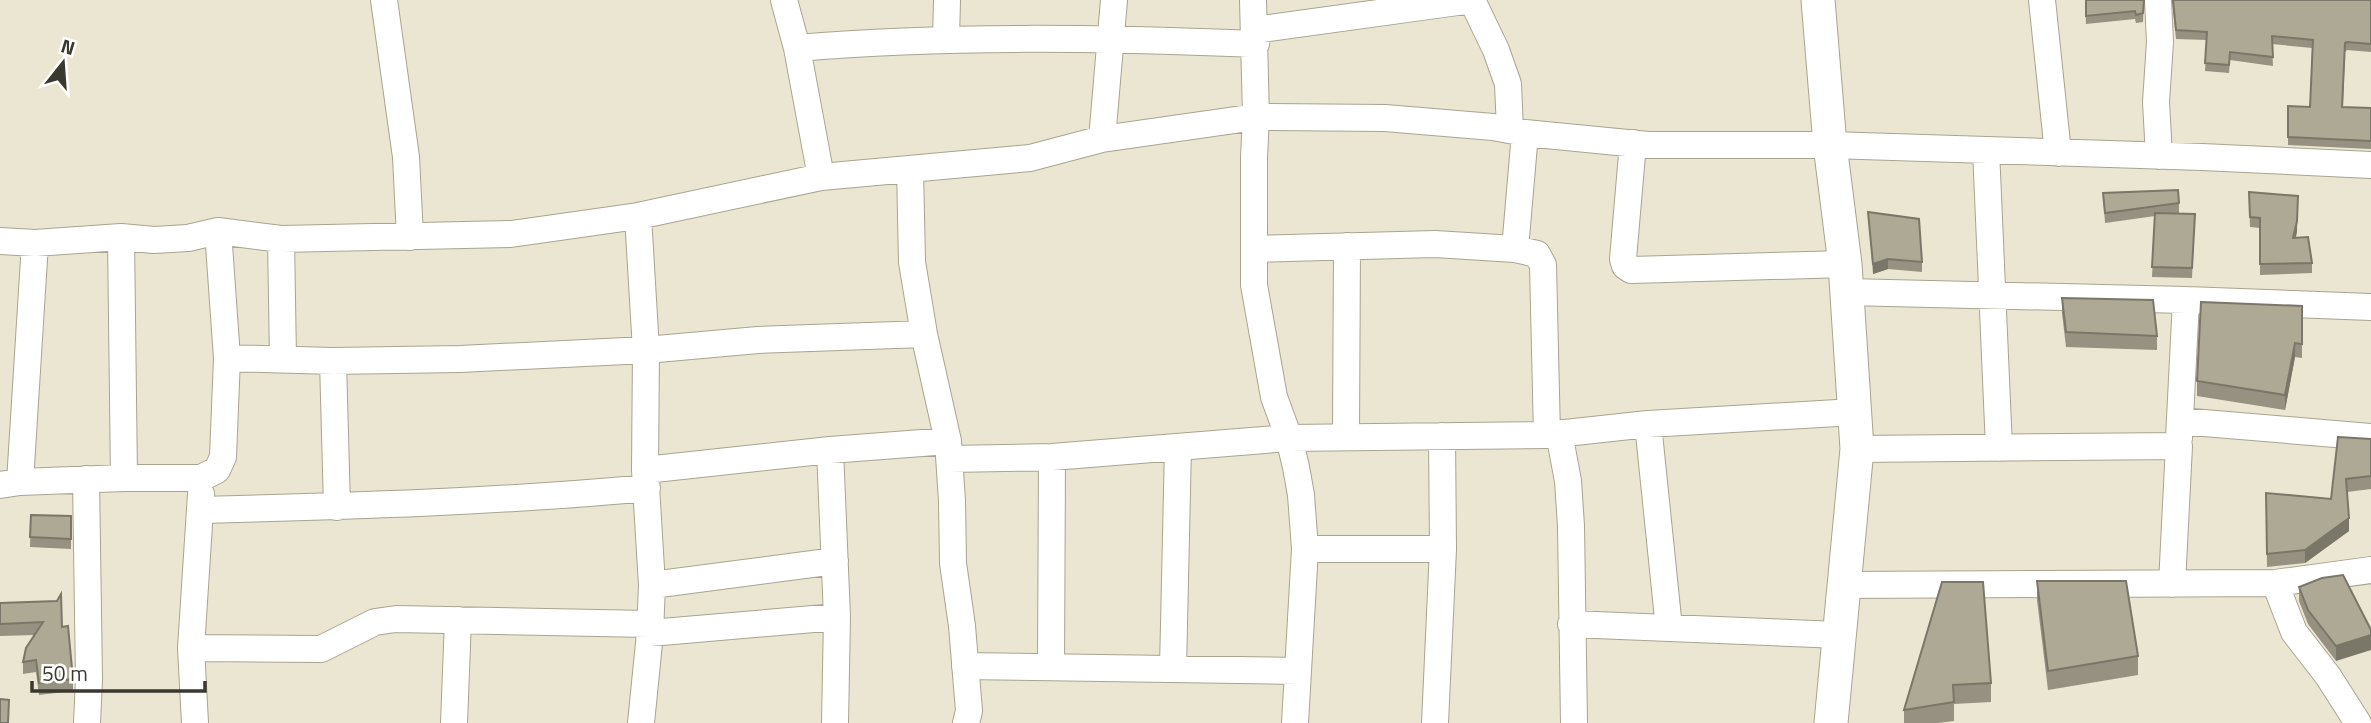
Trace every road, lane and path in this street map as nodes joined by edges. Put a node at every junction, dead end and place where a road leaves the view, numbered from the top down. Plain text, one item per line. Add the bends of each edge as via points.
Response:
1 (384, 0) edge
2 (784, 0) edge
3 (947, 0) edge
4 (1114, 0) edge
5 (1253, 0) edge
6 (1472, 0) edge
7 (1818, 0) edge
8 (2042, 0) edge
9 (2158, 0) edge
10 (1256, 37) junction
11 (1111, 38) junction
12 (946, 40) junction
13 (797, 48) junction
14 (1256, 117) junction
15 (1517, 132) junction
16 (1102, 139) junction
17 (1633, 143) junction
18 (1830, 145) junction
19 (1986, 150) junction
20 (2058, 153) junction
21 (2159, 156) junction
22 (2371, 165) edge
23 (910, 169) junction
24 (821, 177) junction
25 (638, 216) junction
26 (219, 230) junction
27 (121, 237) junction
28 (410, 237) junction
29 (281, 239) junction
30 (0, 240) edge
31 (35, 243) junction
32 (1347, 246) junction
33 (1254, 249) junction
34 (1515, 249) junction
35 (1846, 278) junction
36 (1992, 296) junction
37 (2186, 300) junction
38 (2371, 307) edge
39 (924, 334) junction
40 (646, 350) junction
41 (227, 358) junction
42 (283, 359) junction
43 (333, 361) junction
44 (1854, 412) junction
45 (1647, 424) junction
46 (1553, 434) junction
47 (2180, 434) junction
48 (1346, 435) junction
49 (1443, 436) junction
50 (2371, 437) edge
51 (1289, 438) junction
52 (1178, 447) junction
53 (1999, 448) junction
54 (1857, 449) junction
55 (830, 450) junction
56 (949, 450) junction
57 (1052, 457) junction
58 (124, 478) junction
59 (201, 478) junction
60 (86, 479) junction
61 (646, 479) junction
62 (10, 484) edge
63 (337, 507) junction
64 (201, 510) junction
65 (1305, 549) junction
66 (1443, 549) junction
67 (835, 561) junction
68 (2371, 570) edge
69 (2275, 583) junction
70 (2172, 584) junction
71 (652, 585) junction
72 (1843, 585) junction
73 (837, 617) junction
74 (458, 620) junction
75 (1571, 624) junction
76 (1669, 628) junction
77 (650, 629) junction
78 (1839, 635) junction
79 (191, 648) junction
80 (965, 666) junction
81 (1051, 667) junction
82 (1173, 669) junction
83 (1298, 671) junction
84 (636, 722) edge
85 (87, 723) edge
86 (195, 723) edge
87 (454, 723) edge
88 (835, 723) edge
89 (966, 723) edge
90 (1295, 723) edge
91 (1435, 723) edge
92 (1574, 723) edge
93 (1831, 723) edge
94 (2358, 723) edge

1 - 28 street via 406,157
2 - 13 street
3 - 12 street
4 - 11 street
5 - 10 street
6 - 10 street
6 - 15 street via 1496,50
7 - 18 street
8 - 20 street
9 - 21 street
10 - 11 street
10 - 14 street
11 - 12 street
11 - 16 street
12 - 13 street
13 - 24 street
14 - 15 street via 1385,118
14 - 16 street
14 - 33 street
15 - 17 street
15 - 34 street
16 - 23 street via 1030,158
17 - 18 street
17 - 35 street via 1625,266 1632,270
18 - 19 street
18 - 35 street
19 - 20 street
19 - 36 street
20 - 21 street
21 - 22 street
23 - 24 street
23 - 39 street via 912,262
24 - 25 street
25 - 28 street via 511,234
25 - 40 street
26 - 27 street via 188,238
26 - 29 street
26 - 41 street
27 - 31 street
27 - 58 street
28 - 29 street
29 - 42 street
30 - 31 street
31 - 62 street
32 - 33 street
32 - 34 street via 1435,244
32 - 48 street
33 - 51 street via 1254,285 1273,397
34 - 46 street via 1537,254 1543,265
35 - 36 street
35 - 44 street
36 - 37 street
36 - 53 street
37 - 38 street
37 - 47 street
39 - 40 street via 758,340
39 - 56 street
40 - 43 street
40 - 61 street
41 - 42 street
41 - 59 street via 223,457 217,470
42 - 43 street
43 - 63 street
44 - 45 street
44 - 54 street
45 - 46 street
45 - 76 street
46 - 49 street
46 - 75 street via 1568,481
47 - 50 street
47 - 53 street
47 - 70 street
48 - 49 street
48 - 51 street
49 - 66 street
51 - 52 street
51 - 65 street via 1301,495
52 - 57 street
52 - 82 street
53 - 54 street
54 - 72 street
55 - 56 street
55 - 61 street
55 - 67 street
56 - 57 street
56 - 80 street via 953,563
57 - 81 street
58 - 59 street
58 - 60 street
59 - 64 street
60 - 62 street
60 - 85 street
61 - 63 street via 553,496
61 - 71 street
63 - 64 street
64 - 79 street
65 - 66 street
65 - 83 street
66 - 91 street
67 - 71 street
67 - 73 street
68 - 69 street
69 - 70 street
69 - 94 street via 2294,632
70 - 72 street
71 - 77 street
72 - 78 street
73 - 77 street
73 - 88 street
74 - 77 street
74 - 79 street via 375,622 321,649
74 - 87 street
75 - 76 street
75 - 92 street
76 - 78 street
77 - 84 street
78 - 93 street
79 - 86 street
80 - 81 street
80 - 89 street
81 - 82 street
82 - 83 street
83 - 90 street

